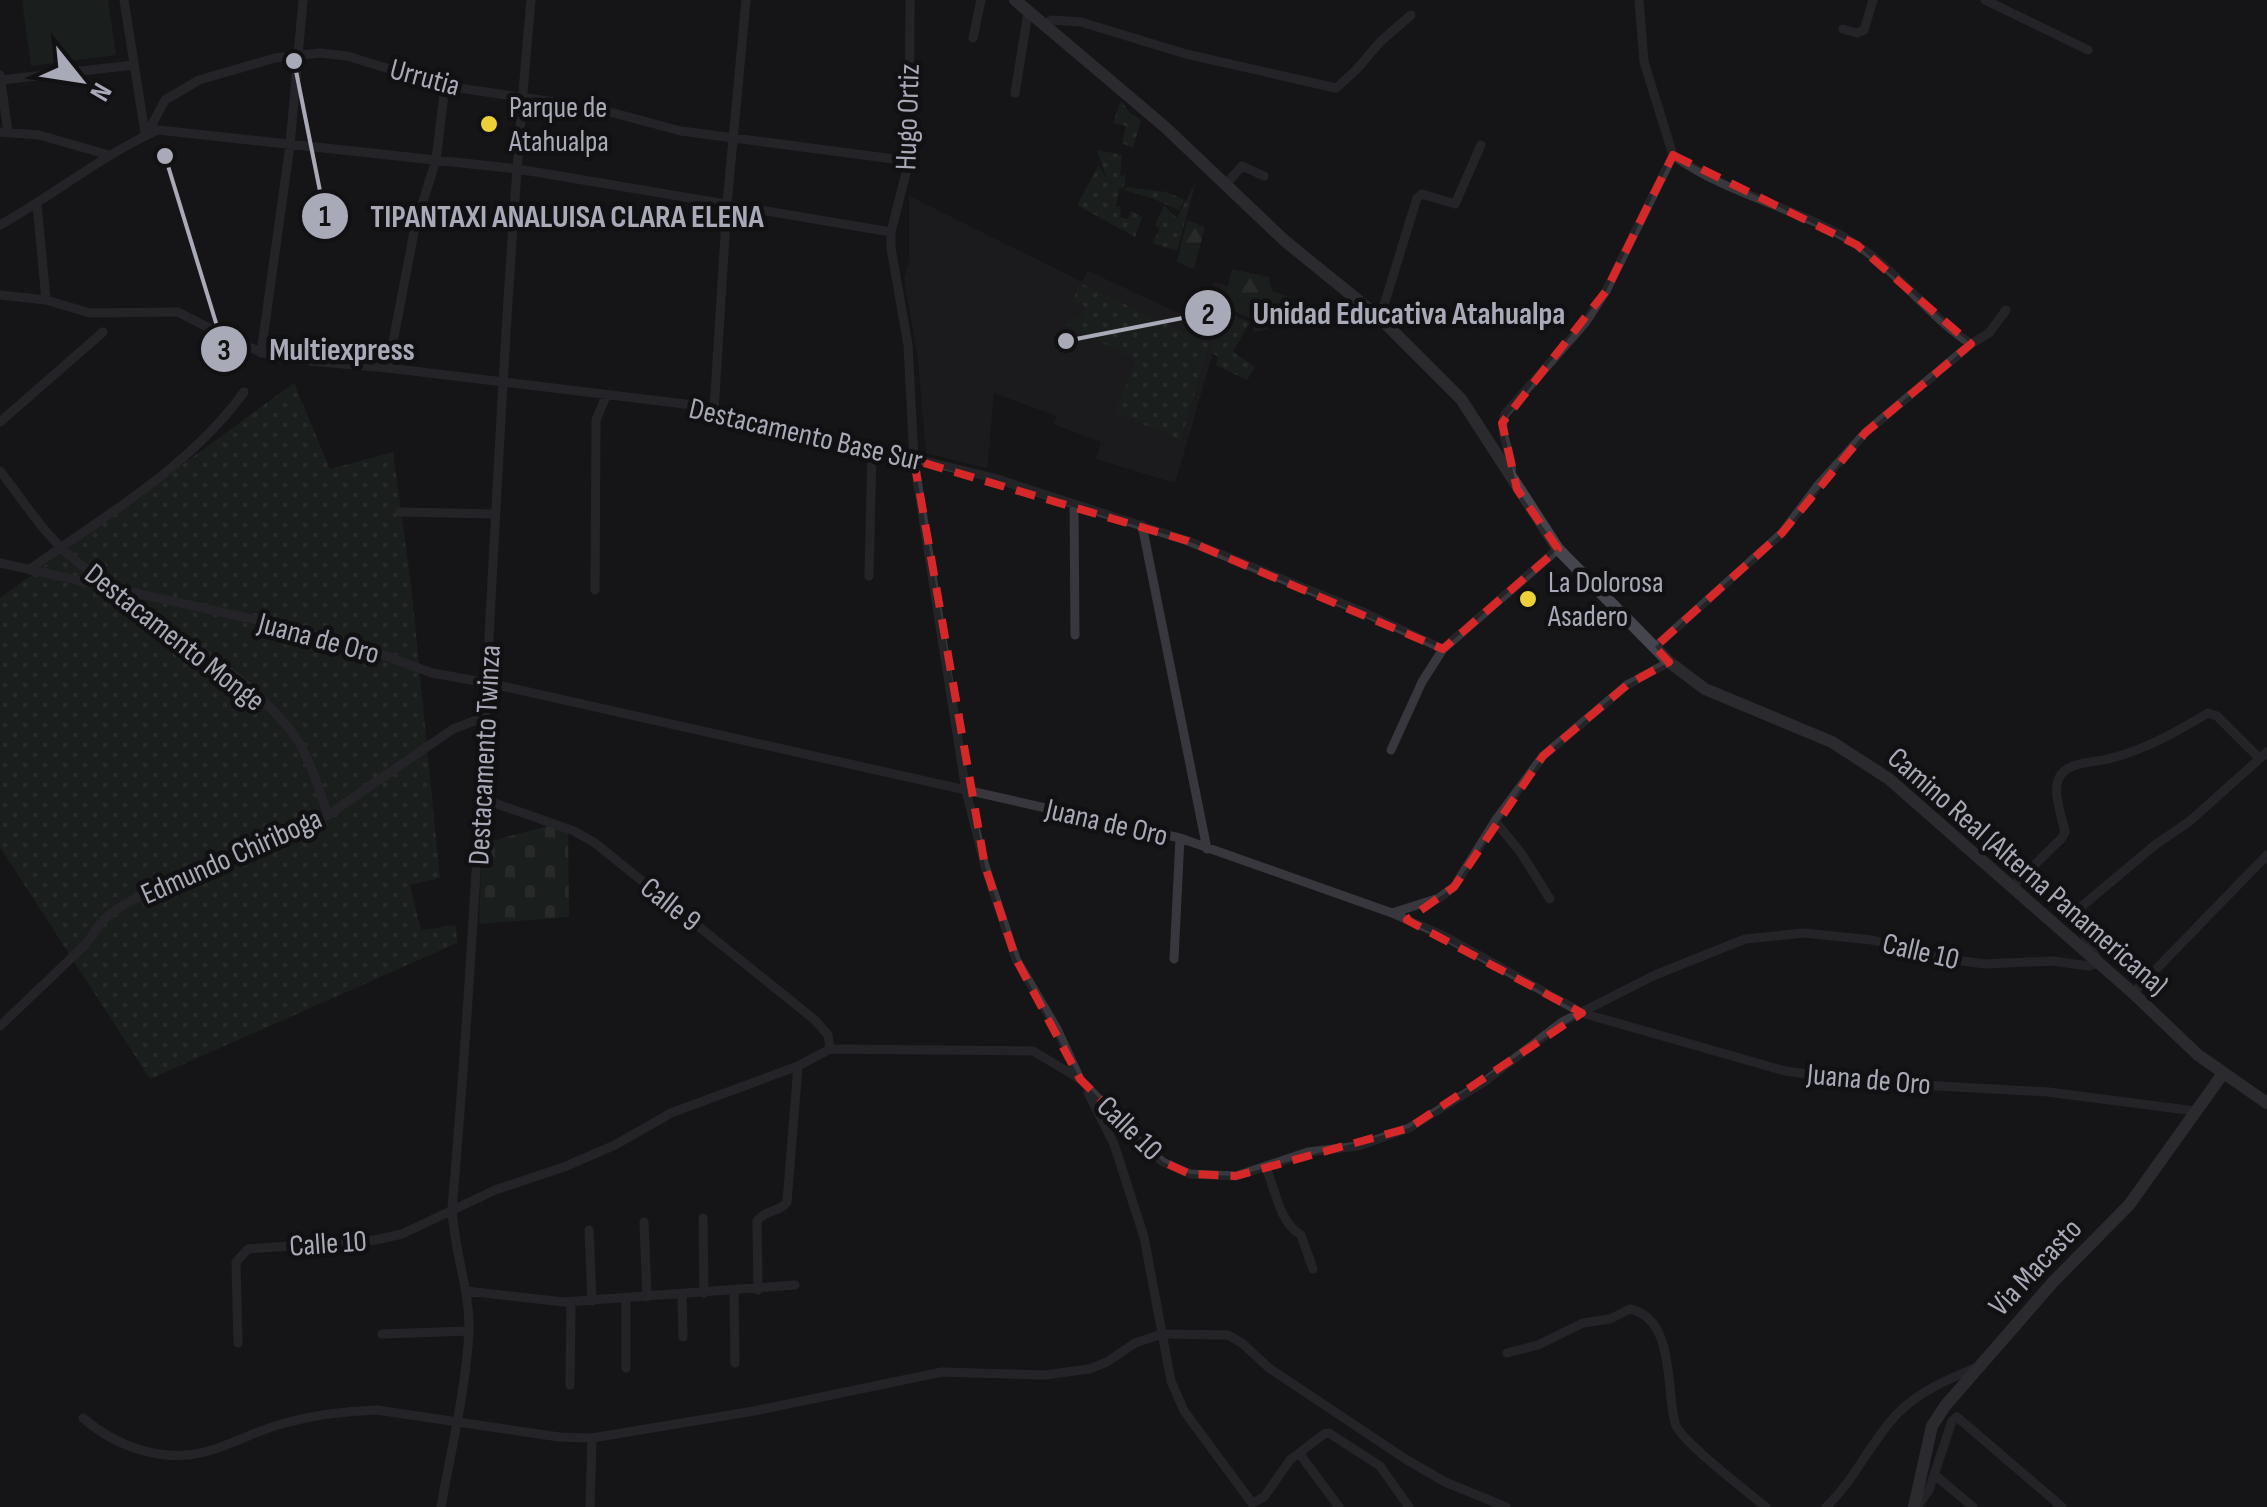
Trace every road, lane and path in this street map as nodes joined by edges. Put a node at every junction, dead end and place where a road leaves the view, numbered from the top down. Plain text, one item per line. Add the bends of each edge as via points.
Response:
1 (124, 0) edge
2 (303, 0) edge
3 (531, 0) edge
4 (746, 0) edge
5 (910, 0) edge
6 (981, 0) edge
7 (1014, 0) edge
8 (1639, 0) edge
9 (1873, 0) edge
10 (1985, 0) edge
11 (1028, 12) junction
12 (1411, 15) dead end
13 (1042, 26) junction
14 (1843, 30) dead end
15 (973, 38) dead end
16 (2088, 50) dead end
17 (300, 54) junction
18 (134, 65) junction
19 (0, 77) edge
20 (445, 86) junction
21 (1015, 93) dead end
22 (522, 99) junction
23 (4, 132) edge
24 (146, 136) junction
25 (734, 136) junction
26 (290, 144) junction
27 (1482, 144) dead end
28 (109, 154) junction
29 (1673, 155) junction
30 (436, 160) junction
31 (909, 161) junction
32 (518, 169) junction
33 (1264, 176) dead end
34 (1226, 184) junction
35 (37, 204) junction
36 (727, 204) junction
37 (0, 224) edge
38 (892, 232) junction
39 (0, 294) edge
40 (46, 300) junction
41 (2006, 310) dead end
42 (1380, 318) junction
43 (103, 332) dead end
44 (1971, 344) junction
45 (262, 354) junction
46 (388, 368) junction
47 (504, 384) junction
48 (244, 392) dead end
49 (606, 396) junction
50 (714, 410) junction
51 (0, 422) edge
52 (872, 449) junction
53 (914, 460) junction
54 (0, 472) edge
55 (1511, 475) junction
56 (1074, 504) junction
57 (400, 512) dead end
58 (495, 514) junction
59 (1142, 525) junction
60 (61, 547) junction
61 (1558, 550) junction
62 (0, 563) edge
63 (29, 570) junction
64 (869, 576) dead end
65 (113, 588) junction
66 (596, 590) dead end
67 (1075, 635) dead end
68 (1654, 648) junction
69 (1442, 649) junction
70 (1669, 662) junction
71 (488, 682) junction
72 (485, 717) junction
73 (1391, 750) dead end
74 (2263, 755) edge
75 (966, 792) junction
76 (483, 799) junction
77 (328, 815) junction
78 (1495, 821) junction
79 (1180, 838) junction
80 (1207, 849) junction
81 (2267, 855) edge
82 (2012, 887) junction
83 (1550, 899) dead end
84 (1392, 913) junction
85 (1174, 959) dead end
86 (2099, 964) junction
87 (2133, 994) junction
88 (1582, 1014) junction
89 (0, 1026) edge
90 (830, 1049) junction
91 (798, 1066) junction
92 (2222, 1075) junction
93 (1080, 1079) junction
94 (2267, 1103) edge
95 (2194, 1111) junction
96 (1266, 1168) junction
97 (452, 1209) junction
98 (702, 1218) dead end
99 (644, 1222) dead end
100 (590, 1230) dead end
101 (1313, 1269) dead end
102 (795, 1285) dead end
103 (758, 1290) junction
104 (466, 1291) junction
105 (734, 1292) junction
106 (704, 1293) junction
107 (682, 1294) junction
108 (646, 1296) junction
109 (626, 1298) junction
110 (592, 1300) junction
111 (572, 1302) junction
112 (469, 1331) junction
113 (382, 1334) dead end
114 (1162, 1334) junction
115 (682, 1338) dead end
116 (238, 1343) dead end
117 (1507, 1353) dead end
118 (734, 1363) dead end
119 (1978, 1367) junction
120 (626, 1368) dead end
121 (570, 1385) dead end
122 (83, 1418) dead end
123 (456, 1422) junction
124 (592, 1438) junction
125 (1299, 1452) junction
126 (1935, 1476) junction
127 (1264, 1497) junction
128 (442, 1507) edge
129 (590, 1507) edge
130 (1270, 1507) edge
131 (1338, 1507) edge
132 (1409, 1507) edge
133 (1506, 1507) edge
134 (1766, 1507) edge
135 (1826, 1507) edge
136 (1916, 1507) edge
137 (1973, 1507) edge
138 (2062, 1507) edge

1 - 18 street
2 - 17 street
3 - 22 street, Destacamento Twinza
4 - 25 street
5 - 31 street, Hugo Ortiz
6 - 15 street
7 - 11 street, Camino Real (Alterna Panamericana)
8 - 29 street via 1644,62
9 - 14 street via 1864,30
10 - 16 street
11 - 13 street, Camino Real (Alterna Panamericana)
11 - 21 street
12 - 13 street via 1336,88 1081,22
13 - 34 street, Camino Real (Alterna Panamericana)
17 - 20 street, Urrutia via 346,56
17 - 24 street, Urrutia via 199,80 165,100
17 - 26 street
18 - 19 street
18 - 24 street
19 - 23 street
20 - 22 street, Urrutia
20 - 30 street
22 - 25 street, Urrutia
22 - 32 street, Destacamento Twinza
23 - 28 street
24 - 26 street via 158,130
24 - 28 street
25 - 31 street, Urrutia
25 - 36 street
26 - 30 street
26 - 45 street
27 - 42 street via 1454,204 1417,198
28 - 35 street
29 - 44 street via 1857,245
29 - 55 street via 1595,307 1506,414 1502,431
30 - 32 street
30 - 46 street via 415,227
31 - 38 street, Hugo Ortiz
32 - 36 street
32 - 47 street, Destacamento Twinza
33 - 34 street via 1242,166
34 - 42 street, Camino Real (Alterna Panamericana)
35 - 37 street
35 - 40 street
36 - 38 street
36 - 50 street
38 - 53 street, Hugo Ortiz
39 - 40 street, Destacamento Base Sur
40 - 45 street, Destacamento Base Sur via 90,313 178,312
41 - 44 street
42 - 55 street, Camino Real (Alterna Panamericana) via 1462,398
43 - 51 street
44 - 68 street via 1865,433 1782,533
45 - 46 street, Destacamento Base Sur
46 - 47 street, Destacamento Base Sur
47 - 49 street, Destacamento Base Sur
47 - 58 street, Destacamento Twinza
48 - 60 street via 160,477
49 - 50 street, Destacamento Base Sur
49 - 66 street via 596,420
50 - 52 street, Destacamento Base Sur
52 - 53 street, Destacamento Base Sur
52 - 64 street
53 - 56 street, Destacamento Base Sur
53 - 75 street, Hugo Ortiz
54 - 60 street, Destacamento Monge
55 - 61 street, Camino Real (Alterna Panamericana)
56 - 59 street, Destacamento Base Sur
56 - 67 street
57 - 58 street
58 - 71 street, Destacamento Twinza
59 - 69 street, Destacamento Base Sur
59 - 80 street
60 - 63 street
60 - 65 street, Destacamento Monge
61 - 68 street, Camino Real (Alterna Panamericana)
61 - 69 street
62 - 63 street, Juana de Oro
63 - 65 street, Juana de Oro
65 - 71 street, Juana de Oro
65 - 77 street, Destacamento Monge via 210,656 292,732
68 - 70 street, Camino Real (Alterna Panamericana)
69 - 73 street
70 - 78 street via 1627,686 1543,756
70 - 82 street, Camino Real (Alterna Panamericana) via 1722,698 1859,757
71 - 72 street, Destacamento Twinza
71 - 75 street, Juana de Oro
72 - 76 street, Destacamento Twinza
72 - 77 street, Edmundo Chiriboga via 453,729
74 - 82 street via 2208,713 2149,746 2069,767 2056,786 2065,832
74 - 86 street via 2082,906 2078,927
75 - 79 street, Juana de Oro
75 - 93 street, Hugo Ortiz via 1016,959
76 - 90 street, Calle 9 via 595,844 815,1020
76 - 97 street, Destacamento Twinza
77 - 89 street, Edmundo Chiriboga via 120,907
78 - 83 street
78 - 84 street via 1454,887
79 - 80 street, Juana de Oro
79 - 85 street
80 - 84 street, Juana de Oro
81 - 87 street
82 - 86 street, Camino Real (Alterna Panamericana)
84 - 88 street, Juana de Oro
86 - 87 street, Camino Real (Alterna Panamericana)
86 - 88 street, Calle 10 via 1985,964 1872,940 1781,934 1700,955
87 - 92 street, Camino Real (Alterna Panamericana)
88 - 95 street, Juana de Oro via 1786,1071
88 - 96 street, Calle 10 via 1409,1128
90 - 91 street, Calle 10
90 - 93 street, Calle 10 via 1033,1051
91 - 97 street, Calle 10 via 671,1113 616,1145
91 - 103 street via 787,1202 757,1220
92 - 94 street, Camino Real (Alterna Panamericana)
92 - 95 street, Via Macasto
93 - 96 street, Calle 10 via 1145,1148 1176,1169 1224,1177
93 - 114 street, Hugo Ortiz via 1114,1144 1144,1237
95 - 119 street, Via Macasto via 2129,1204
96 - 101 street
97 - 104 street, Destacamento Twinza
97 - 116 street, Calle 10 via 388,1238 248,1248 236,1262
98 - 106 street
99 - 108 street
100 - 110 street
102 - 103 street
103 - 105 street
104 - 111 street
104 - 112 street, Destacamento Twinza
105 - 106 street
105 - 118 street
106 - 107 street
107 - 108 street
107 - 115 street
108 - 109 street
109 - 110 street
109 - 120 street
110 - 111 street
111 - 121 street
112 - 113 street
112 - 123 street, Destacamento Twinza
114 - 124 street via 1090,1369 1044,1375 942,1372
114 - 127 street, Hugo Ortiz via 1184,1411 1252,1504
114 - 133 street via 1236,1338 1269,1368 1407,1460
117 - 134 street via 1630,1309 1648,1315 1664,1353 1678,1430
119 - 135 street via 1909,1402
119 - 136 street, Via Macasto via 1932,1426
122 - 123 street via 127,1446 193,1454 283,1423 352,1411
123 - 124 street
123 - 128 street, Destacamento Twinza
124 - 129 street
125 - 127 street
125 - 131 street
125 - 132 street via 1329,1433 1380,1466
126 - 136 street
126 - 137 street
126 - 138 street via 1958,1417
127 - 130 street

